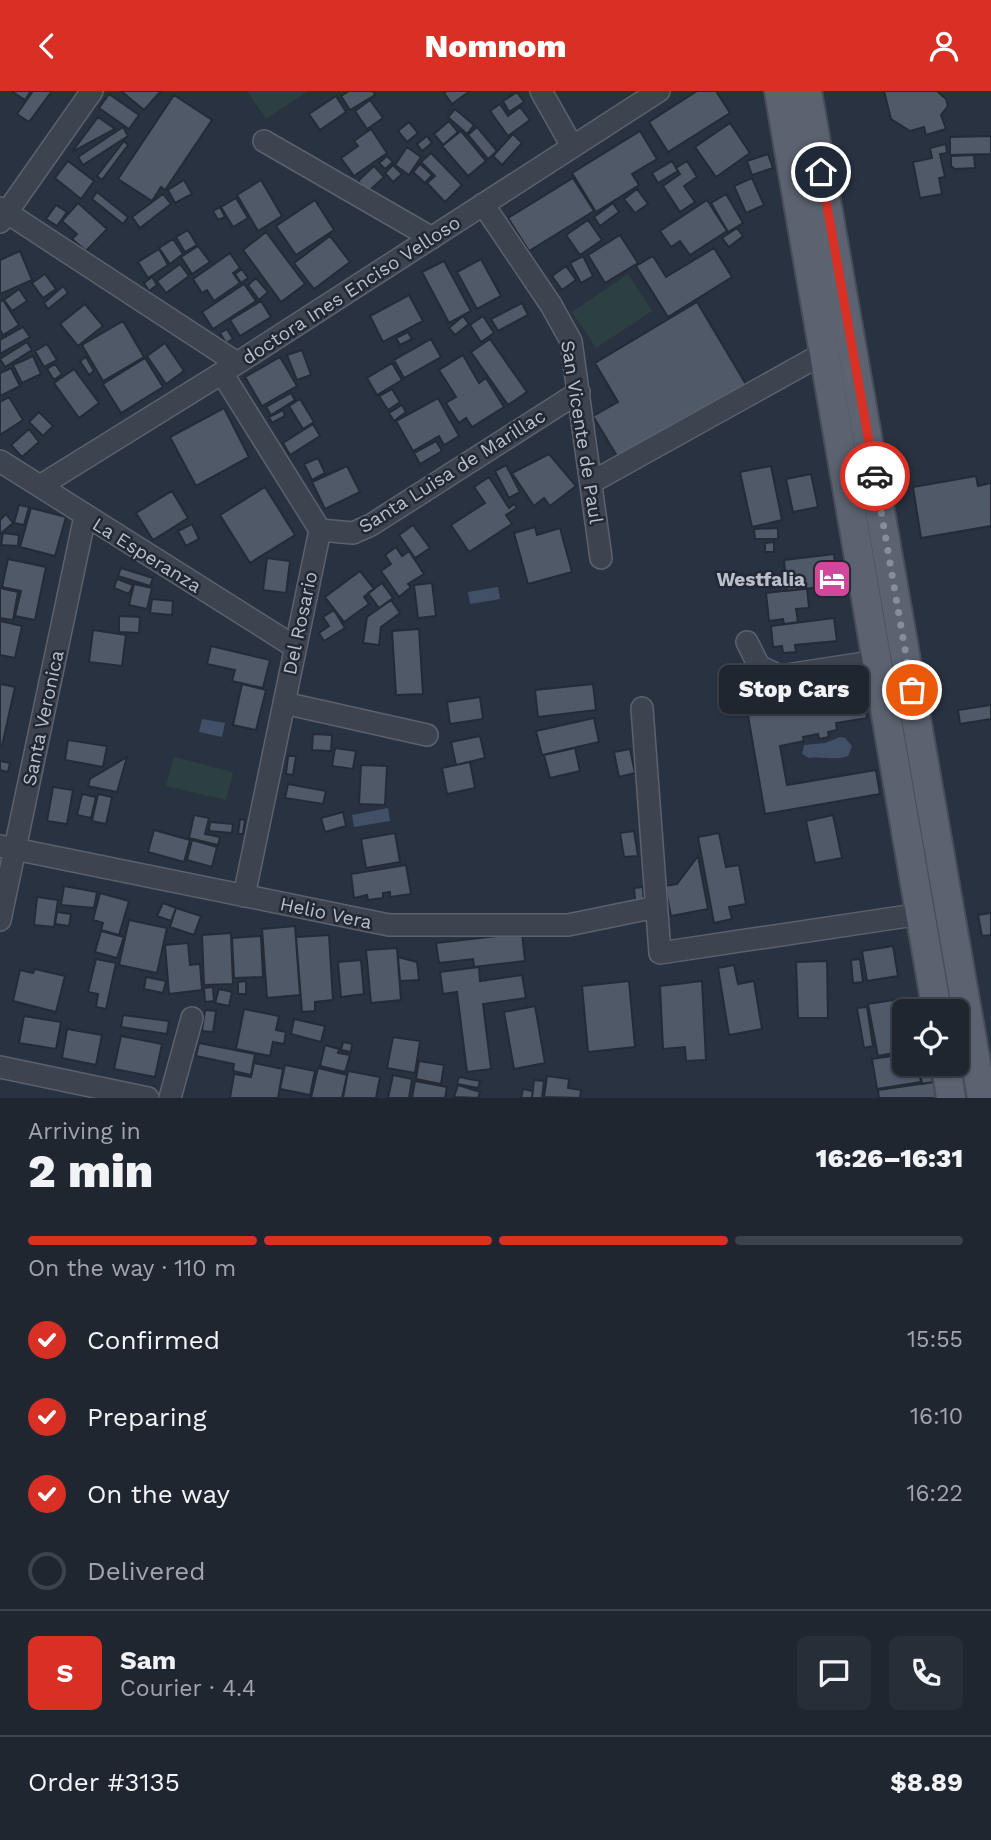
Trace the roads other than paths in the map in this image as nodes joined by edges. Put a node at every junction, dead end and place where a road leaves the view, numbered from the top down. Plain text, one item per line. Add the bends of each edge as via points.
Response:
1 (92, 91) edge
2 (541, 91) edge
3 (659, 91) edge
4 (779, 91) edge
5 (807, 91) edge
6 (264, 141) dead end
7 (572, 146) junction
8 (483, 204) junction
9 (2, 214) edge
10 (432, 238) junction
11 (824, 353) junction
12 (229, 368) junction
13 (579, 392) junction
14 (869, 443) junction
15 (840, 447) junction
16 (0, 461) edge
17 (592, 482) junction
18 (40, 486) junction
19 (85, 516) junction
20 (320, 530) junction
21 (601, 558) dead end
22 (747, 642) dead end
23 (295, 647) junction
24 (877, 661) junction
25 (284, 703) junction
26 (642, 708) dead end
27 (428, 735) dead end
28 (8, 848) edge
29 (244, 896) junction
30 (656, 907) junction
31 (921, 914) junction
32 (0, 920) edge
33 (935, 999) edge
34 (192, 1018) dead end
35 (0, 1067) edge
36 (948, 1076) edge
37 (148, 1098) edge
38 (170, 1098) edge
39 (951, 1098) edge
40 (982, 1098) edge

1 - 9 street
2 - 7 street
3 - 7 street, doctora Ines Enciso Velloso
4 - 11 main road
5 - 14 main road
6 - 10 street
7 - 8 street, doctora Ines Enciso Velloso
8 - 10 street, doctora Ines Enciso Velloso
8 - 13 street, San Vicente de Paul via 562,323 571,341
9 - 12 street
10 - 12 street, doctora Ines Enciso Velloso
11 - 15 main road
11 - 17 street
12 - 18 street, doctora Ines Enciso Velloso
12 - 20 street
13 - 17 street, San Vicente de Paul
13 - 20 street, Santa Luisa de Marillac via 371,525 353,533
14 - 15 main road
14 - 40 main road
15 - 24 main road
16 - 18 street, La Esperanza
17 - 21 street, San Vicente de Paul
18 - 19 street, La Esperanza
19 - 23 street, La Esperanza
19 - 28 street, Santa Veronica
20 - 23 street, Del Rosario
22 - 24 street via 759,666 780,676
23 - 25 street, Del Rosario
24 - 31 main road
25 - 27 street
25 - 29 street, Del Rosario
26 - 30 street
28 - 29 street, Helio Vera
28 - 32 street, Santa Veronica
29 - 30 street, Helio Vera via 389,925 568,925
30 - 31 street via 660,953
31 - 33 main road
34 - 38 street
35 - 37 street
36 - 39 main road

